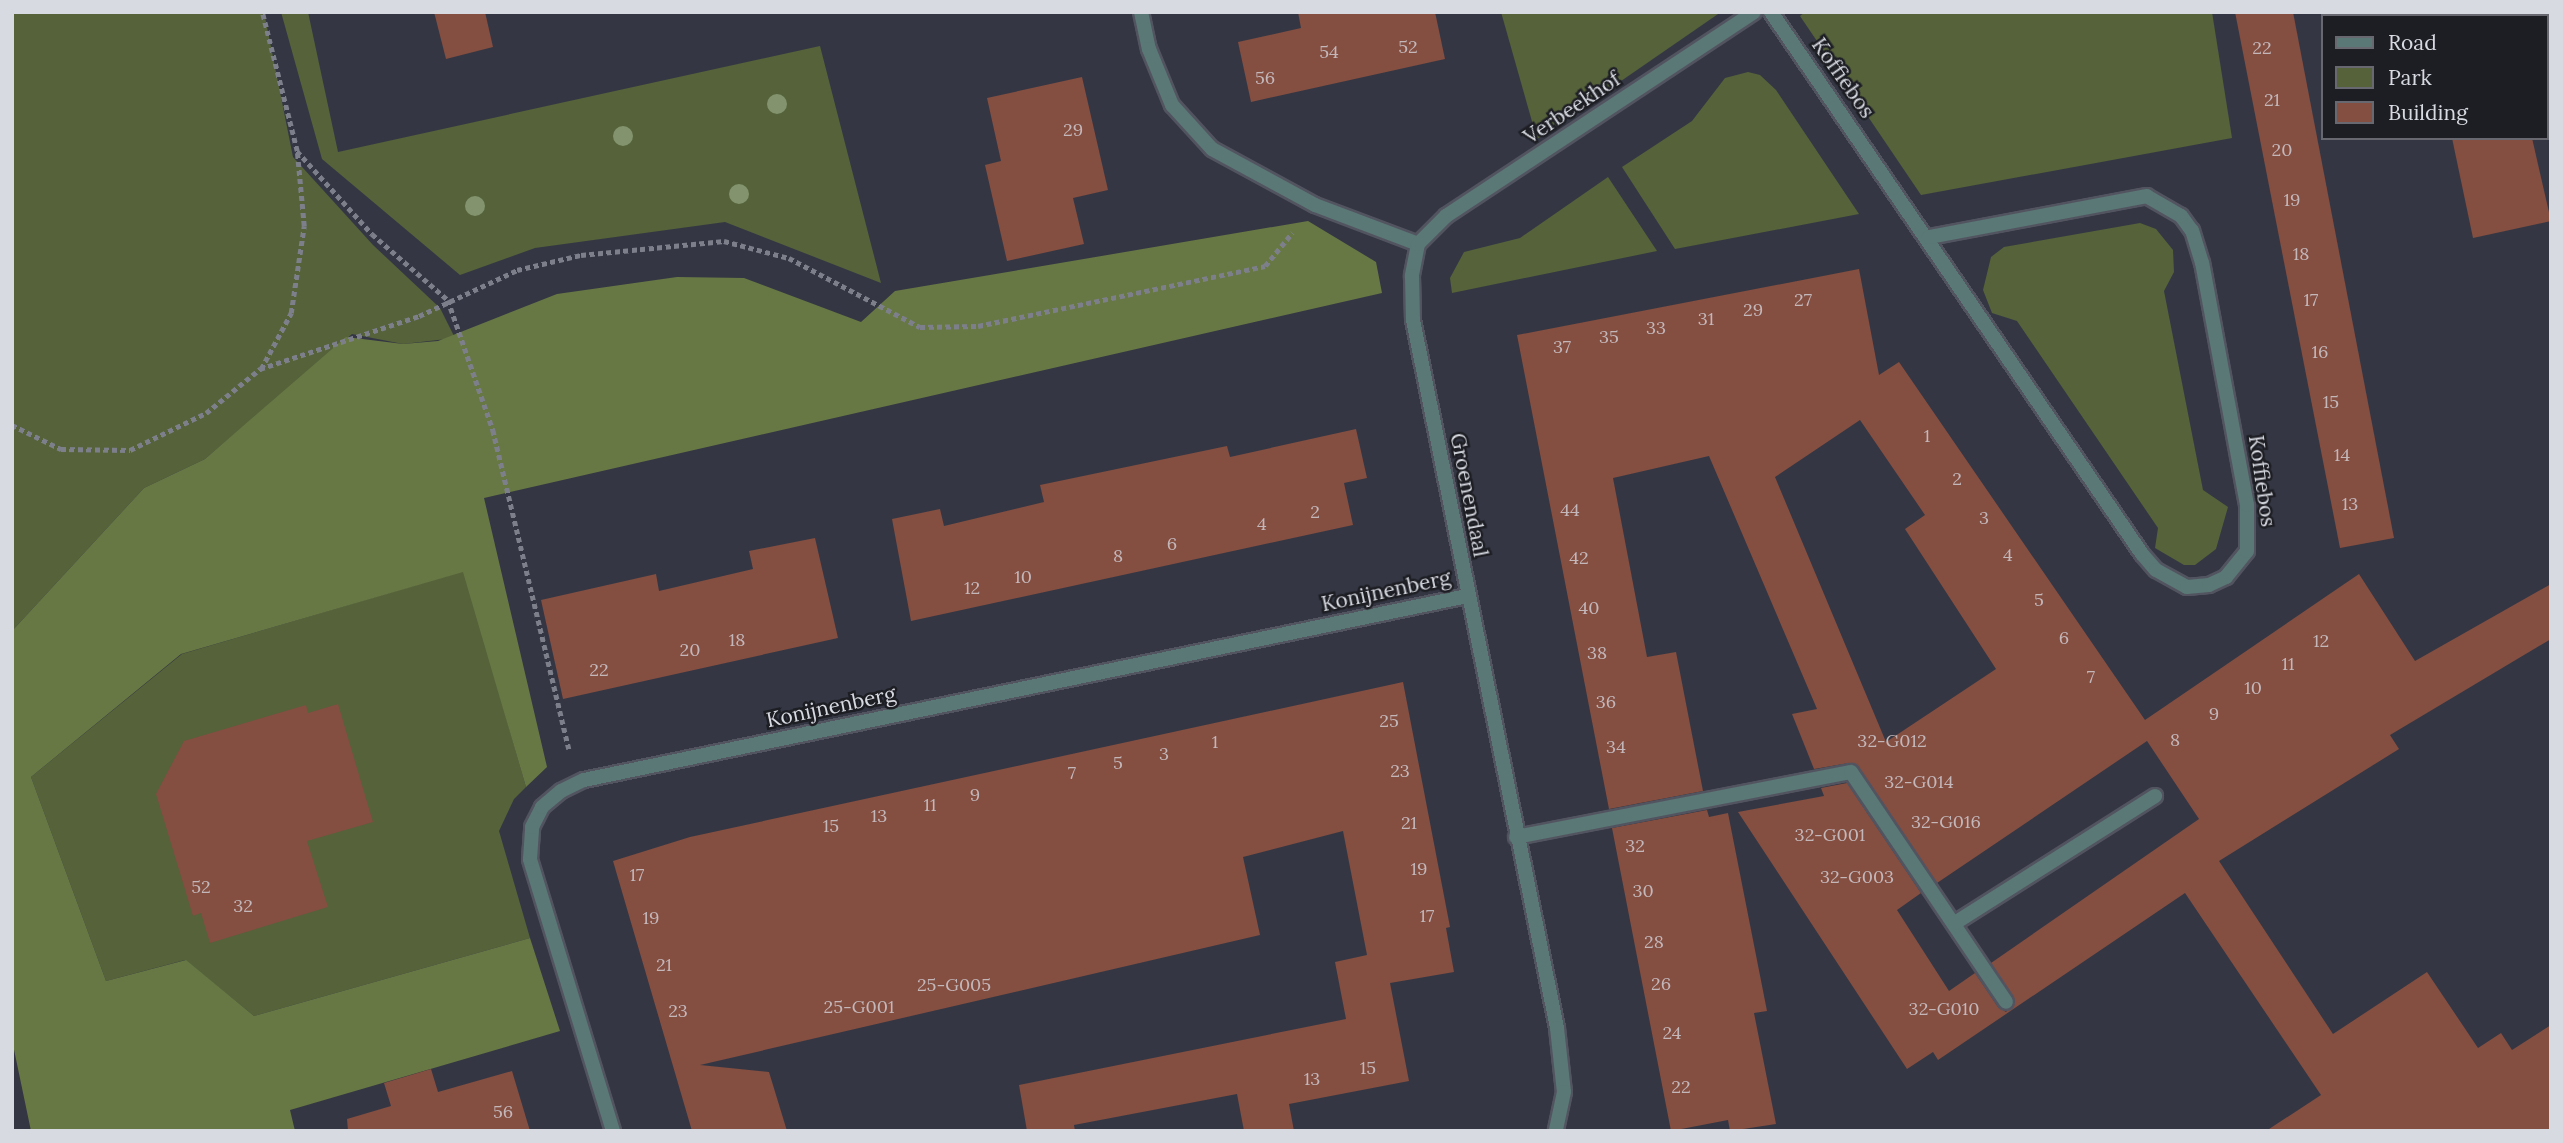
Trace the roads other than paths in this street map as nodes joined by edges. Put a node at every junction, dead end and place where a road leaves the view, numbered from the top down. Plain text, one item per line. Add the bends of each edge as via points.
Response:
1 (1141, 12) edge
2 (1754, 12) edge
3 (1771, 12) edge
4 (1929, 237) junction
5 (1418, 244) junction
6 (1467, 596) junction
7 (2155, 796) dead end
8 (1516, 837) junction
9 (1955, 923) junction
10 (2006, 1002) dead end
11 (613, 1131) edge
12 (1556, 1131) edge

1 - 5 street via 1149,49 1172,104 1212,149 1315,205
2 - 5 street, Verbeekhof via 1446,216
3 - 4 street, Koffiebos
4 - 4 street, Koffiebos via 2142,554 2163,574 2187,587 2210,585 2227,577 2247,551 2247,505 2202,262 2181,216 2147,196
5 - 6 street, Groenendaal via 1412,276 1413,320
6 - 8 street, Groenendaal
6 - 11 street, Konijnenberg via 584,780 542,807 533,827 530,859
7 - 9 street
8 - 9 street via 1851,772
8 - 12 street, Groenendaal via 1557,1028 1564,1092
9 - 10 street

